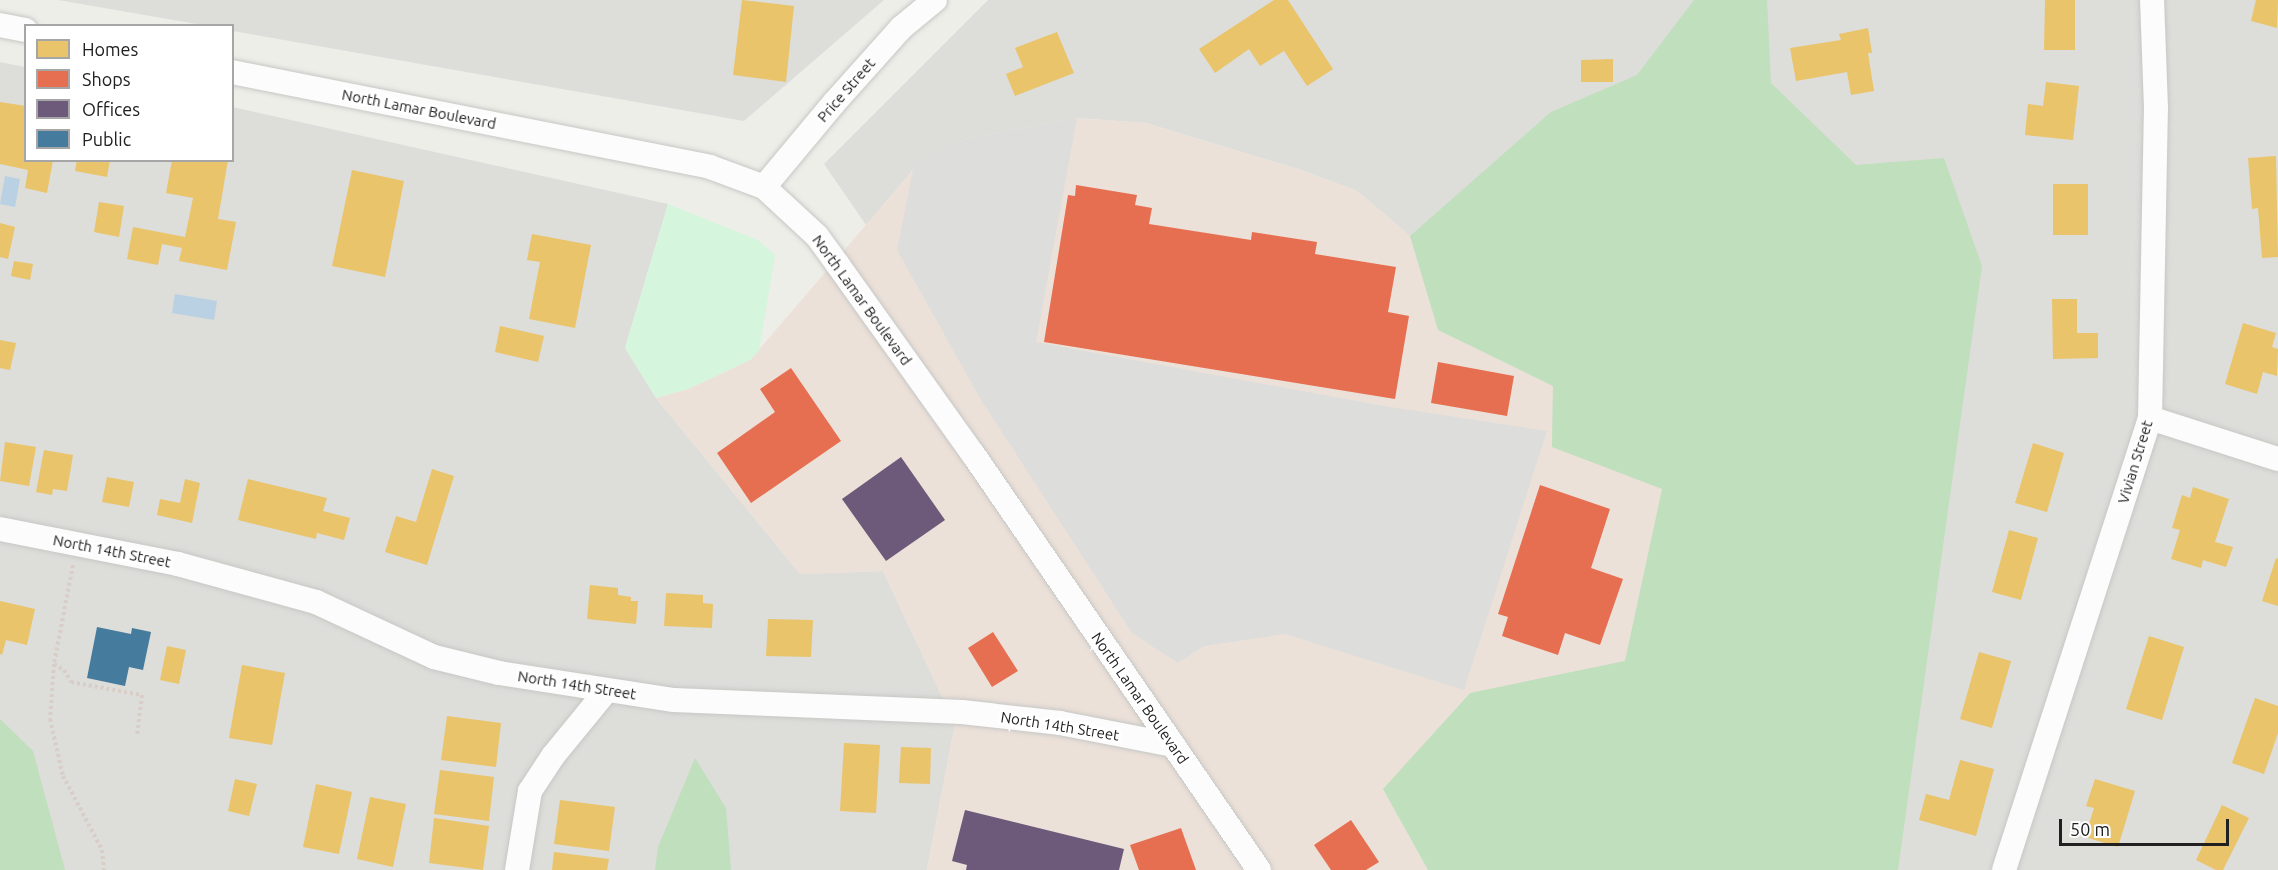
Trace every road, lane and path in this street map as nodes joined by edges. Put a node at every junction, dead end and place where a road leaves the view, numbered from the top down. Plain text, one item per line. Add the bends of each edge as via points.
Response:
1 (935, 0) edge
2 (2152, 0) edge
3 (0, 25) edge
4 (24, 30) edge
5 (234, 72) edge
6 (764, 187) junction
7 (2150, 418) junction
8 (2278, 459) edge
9 (0, 530) edge
10 (75, 555) dead end
11 (54, 664) junction
12 (607, 690) junction
13 (137, 736) dead end
14 (1173, 745) junction
15 (104, 870) edge
16 (517, 870) edge
17 (1259, 870) edge
18 (2004, 870) edge

1 - 6 street, Price Street via 894,36
2 - 7 street, Vivian Street via 2157,108
3 - 4 street
5 - 6 street, North Lamar Boulevard via 710,167
6 - 14 street, North Lamar Boulevard via 817,236
7 - 8 street
7 - 18 street, Vivian Street
9 - 12 street, North 14th Street via 177,564 316,602 434,657 499,673
10 - 11 path
11 - 13 path via 64,670 71,682 142,695
11 - 15 path via 50,719 63,776 102,850
12 - 14 street, North 14th Street via 674,700 962,712 1060,723
12 - 16 street via 530,791
14 - 17 street, North Lamar Boulevard

